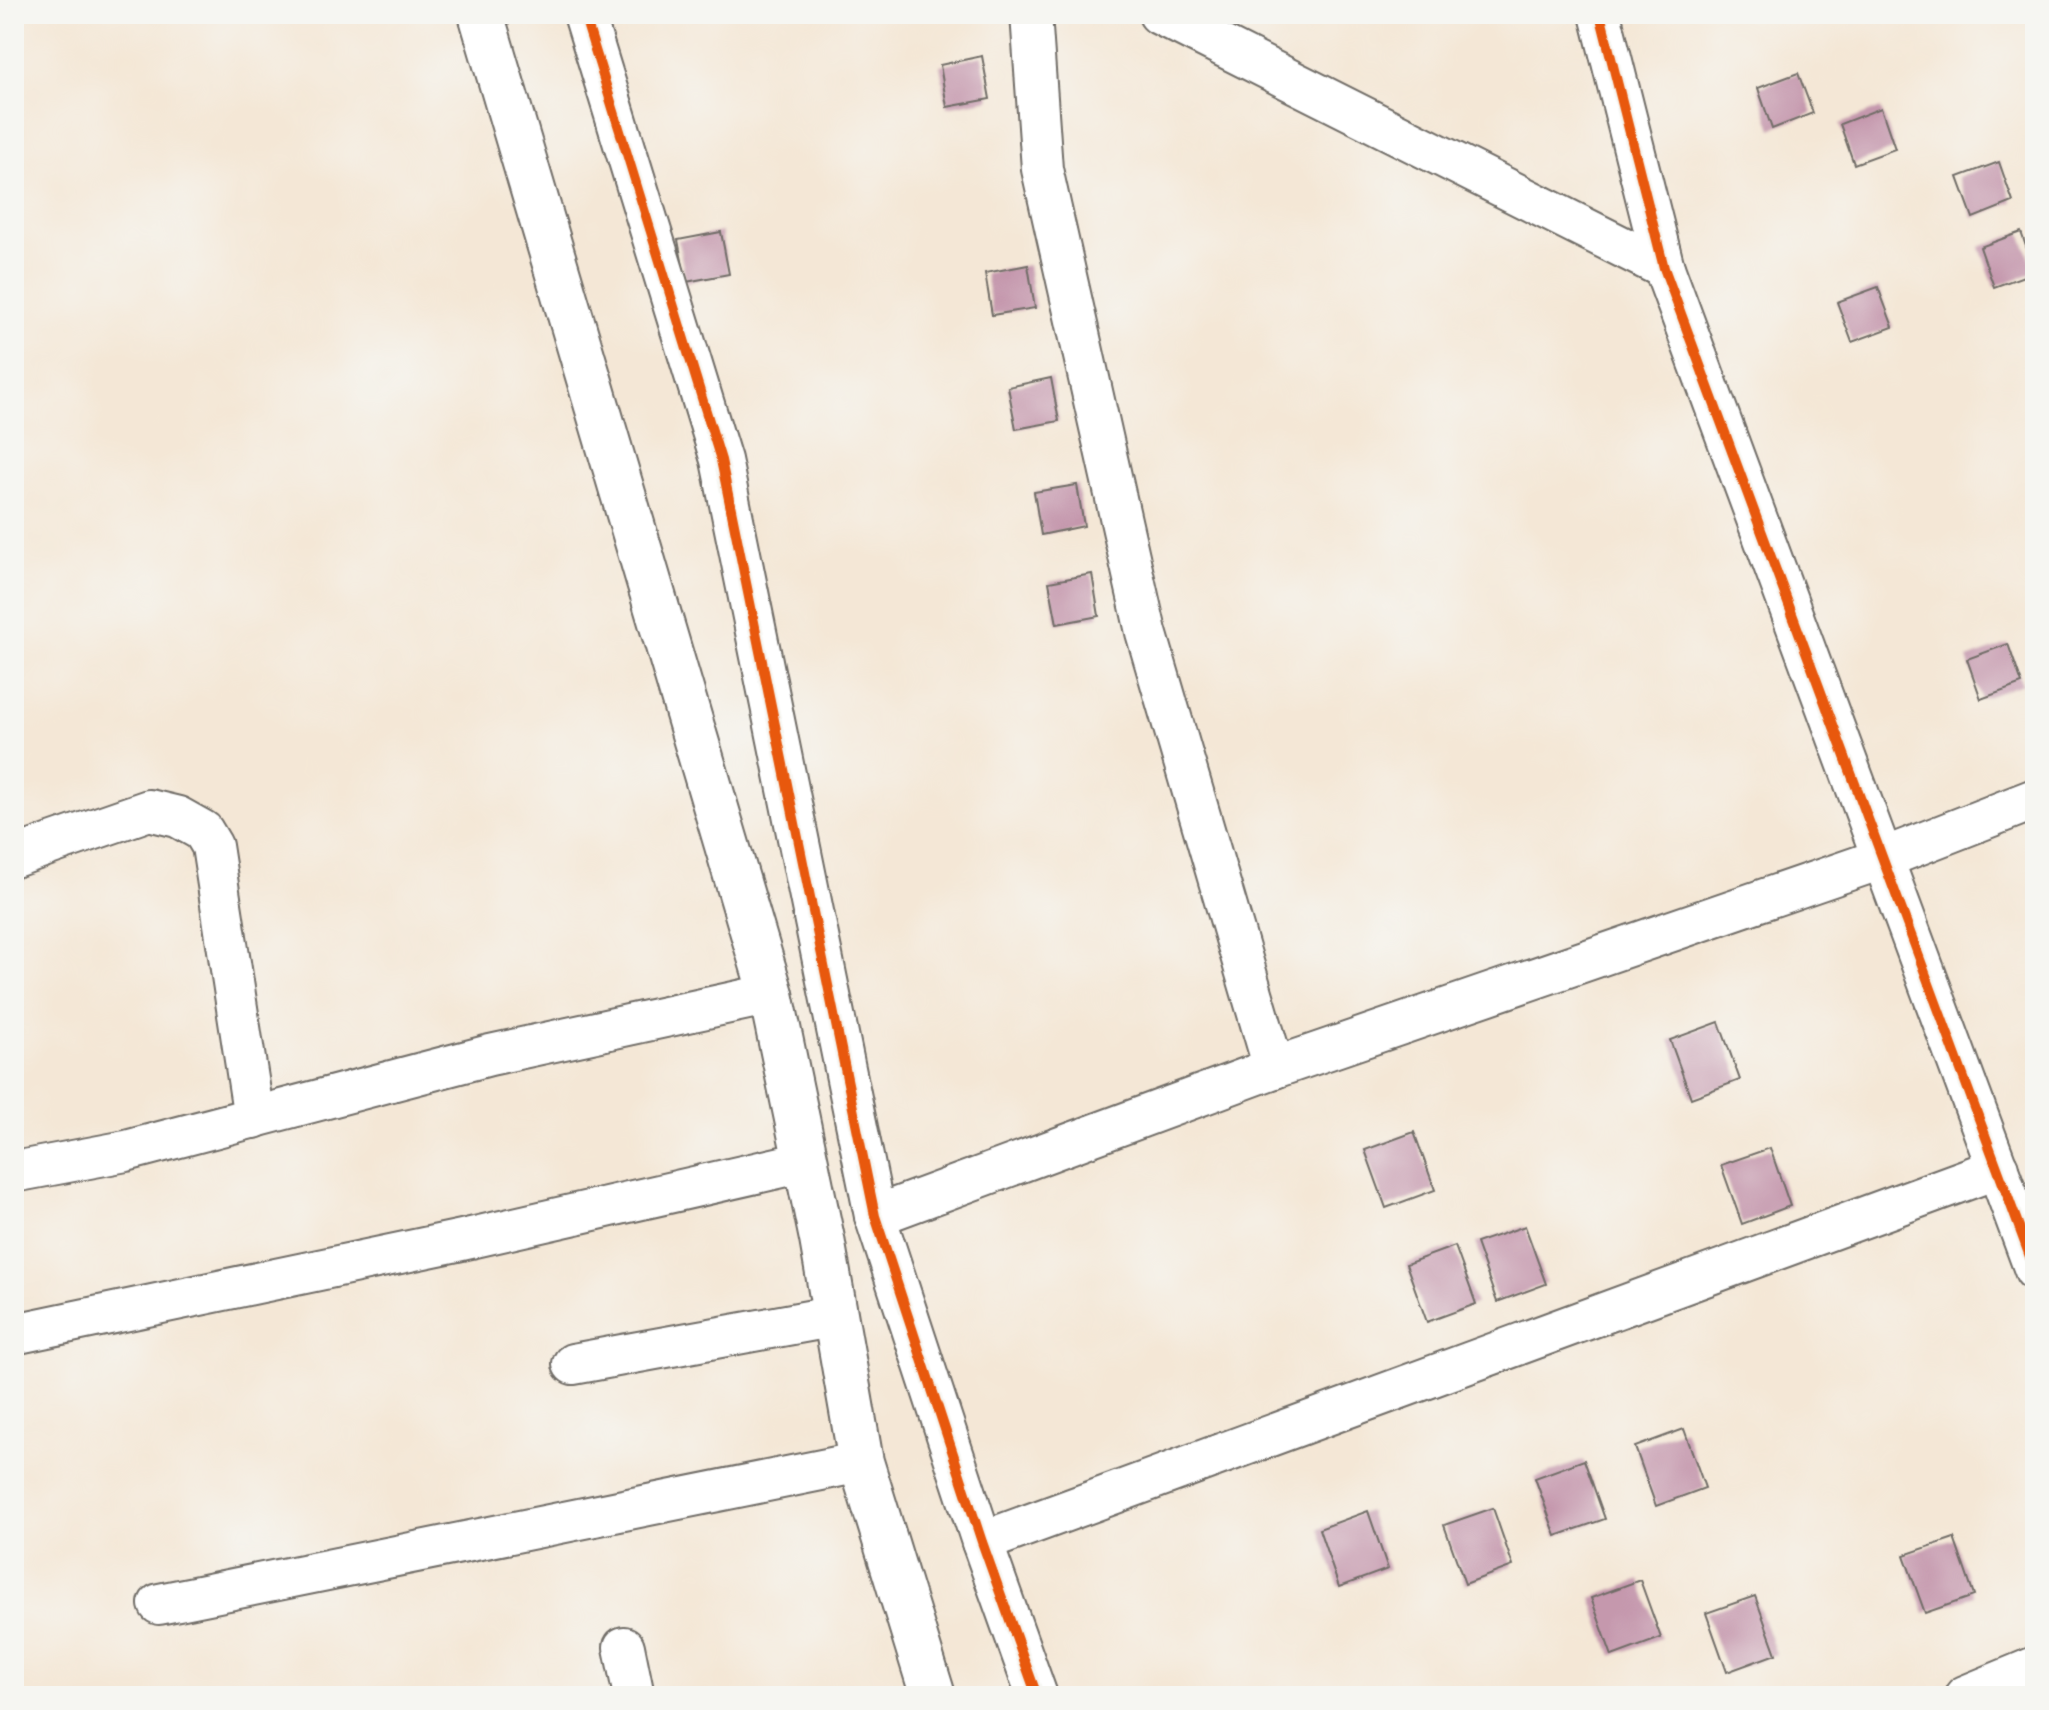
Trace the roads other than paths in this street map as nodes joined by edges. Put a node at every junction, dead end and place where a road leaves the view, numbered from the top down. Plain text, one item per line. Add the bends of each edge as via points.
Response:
1 (481, 14) edge
2 (584, 14) edge
3 (1031, 14) edge
4 (1159, 14) edge
5 (1600, 14) edge
6 (1664, 268) junction
7 (2035, 799) edge
8 (14, 857) edge
9 (1884, 858) junction
10 (771, 994) junction
11 (1274, 1068) junction
12 (254, 1118) junction
13 (804, 1162) junction
14 (1998, 1168) junction
15 (14, 1172) edge
16 (875, 1216) junction
17 (2035, 1270) edge
18 (836, 1316) junction
19 (14, 1334) edge
20 (573, 1364) dead end
21 (861, 1462) junction
22 (982, 1542) junction
23 (159, 1604) dead end
24 (624, 1647) dead end
25 (2035, 1667) edge
26 (634, 1696) edge
27 (933, 1696) edge
28 (1037, 1696) edge
29 (1965, 1696) edge

1 - 10 street
2 - 16 street via 721,460
3 - 11 street via 1042,169 1142,616
4 - 6 street
5 - 6 street
6 - 9 street
7 - 9 street
8 - 12 street via 149,810 203,831 212,846
9 - 11 street
9 - 14 street
10 - 12 street via 490,1055
10 - 13 street
11 - 16 street
12 - 15 street via 126,1151
13 - 18 street
13 - 19 street
14 - 17 street
14 - 22 street
16 - 22 street
18 - 20 street
18 - 21 street
21 - 23 street
21 - 27 street
22 - 28 street
24 - 26 street
25 - 29 street

